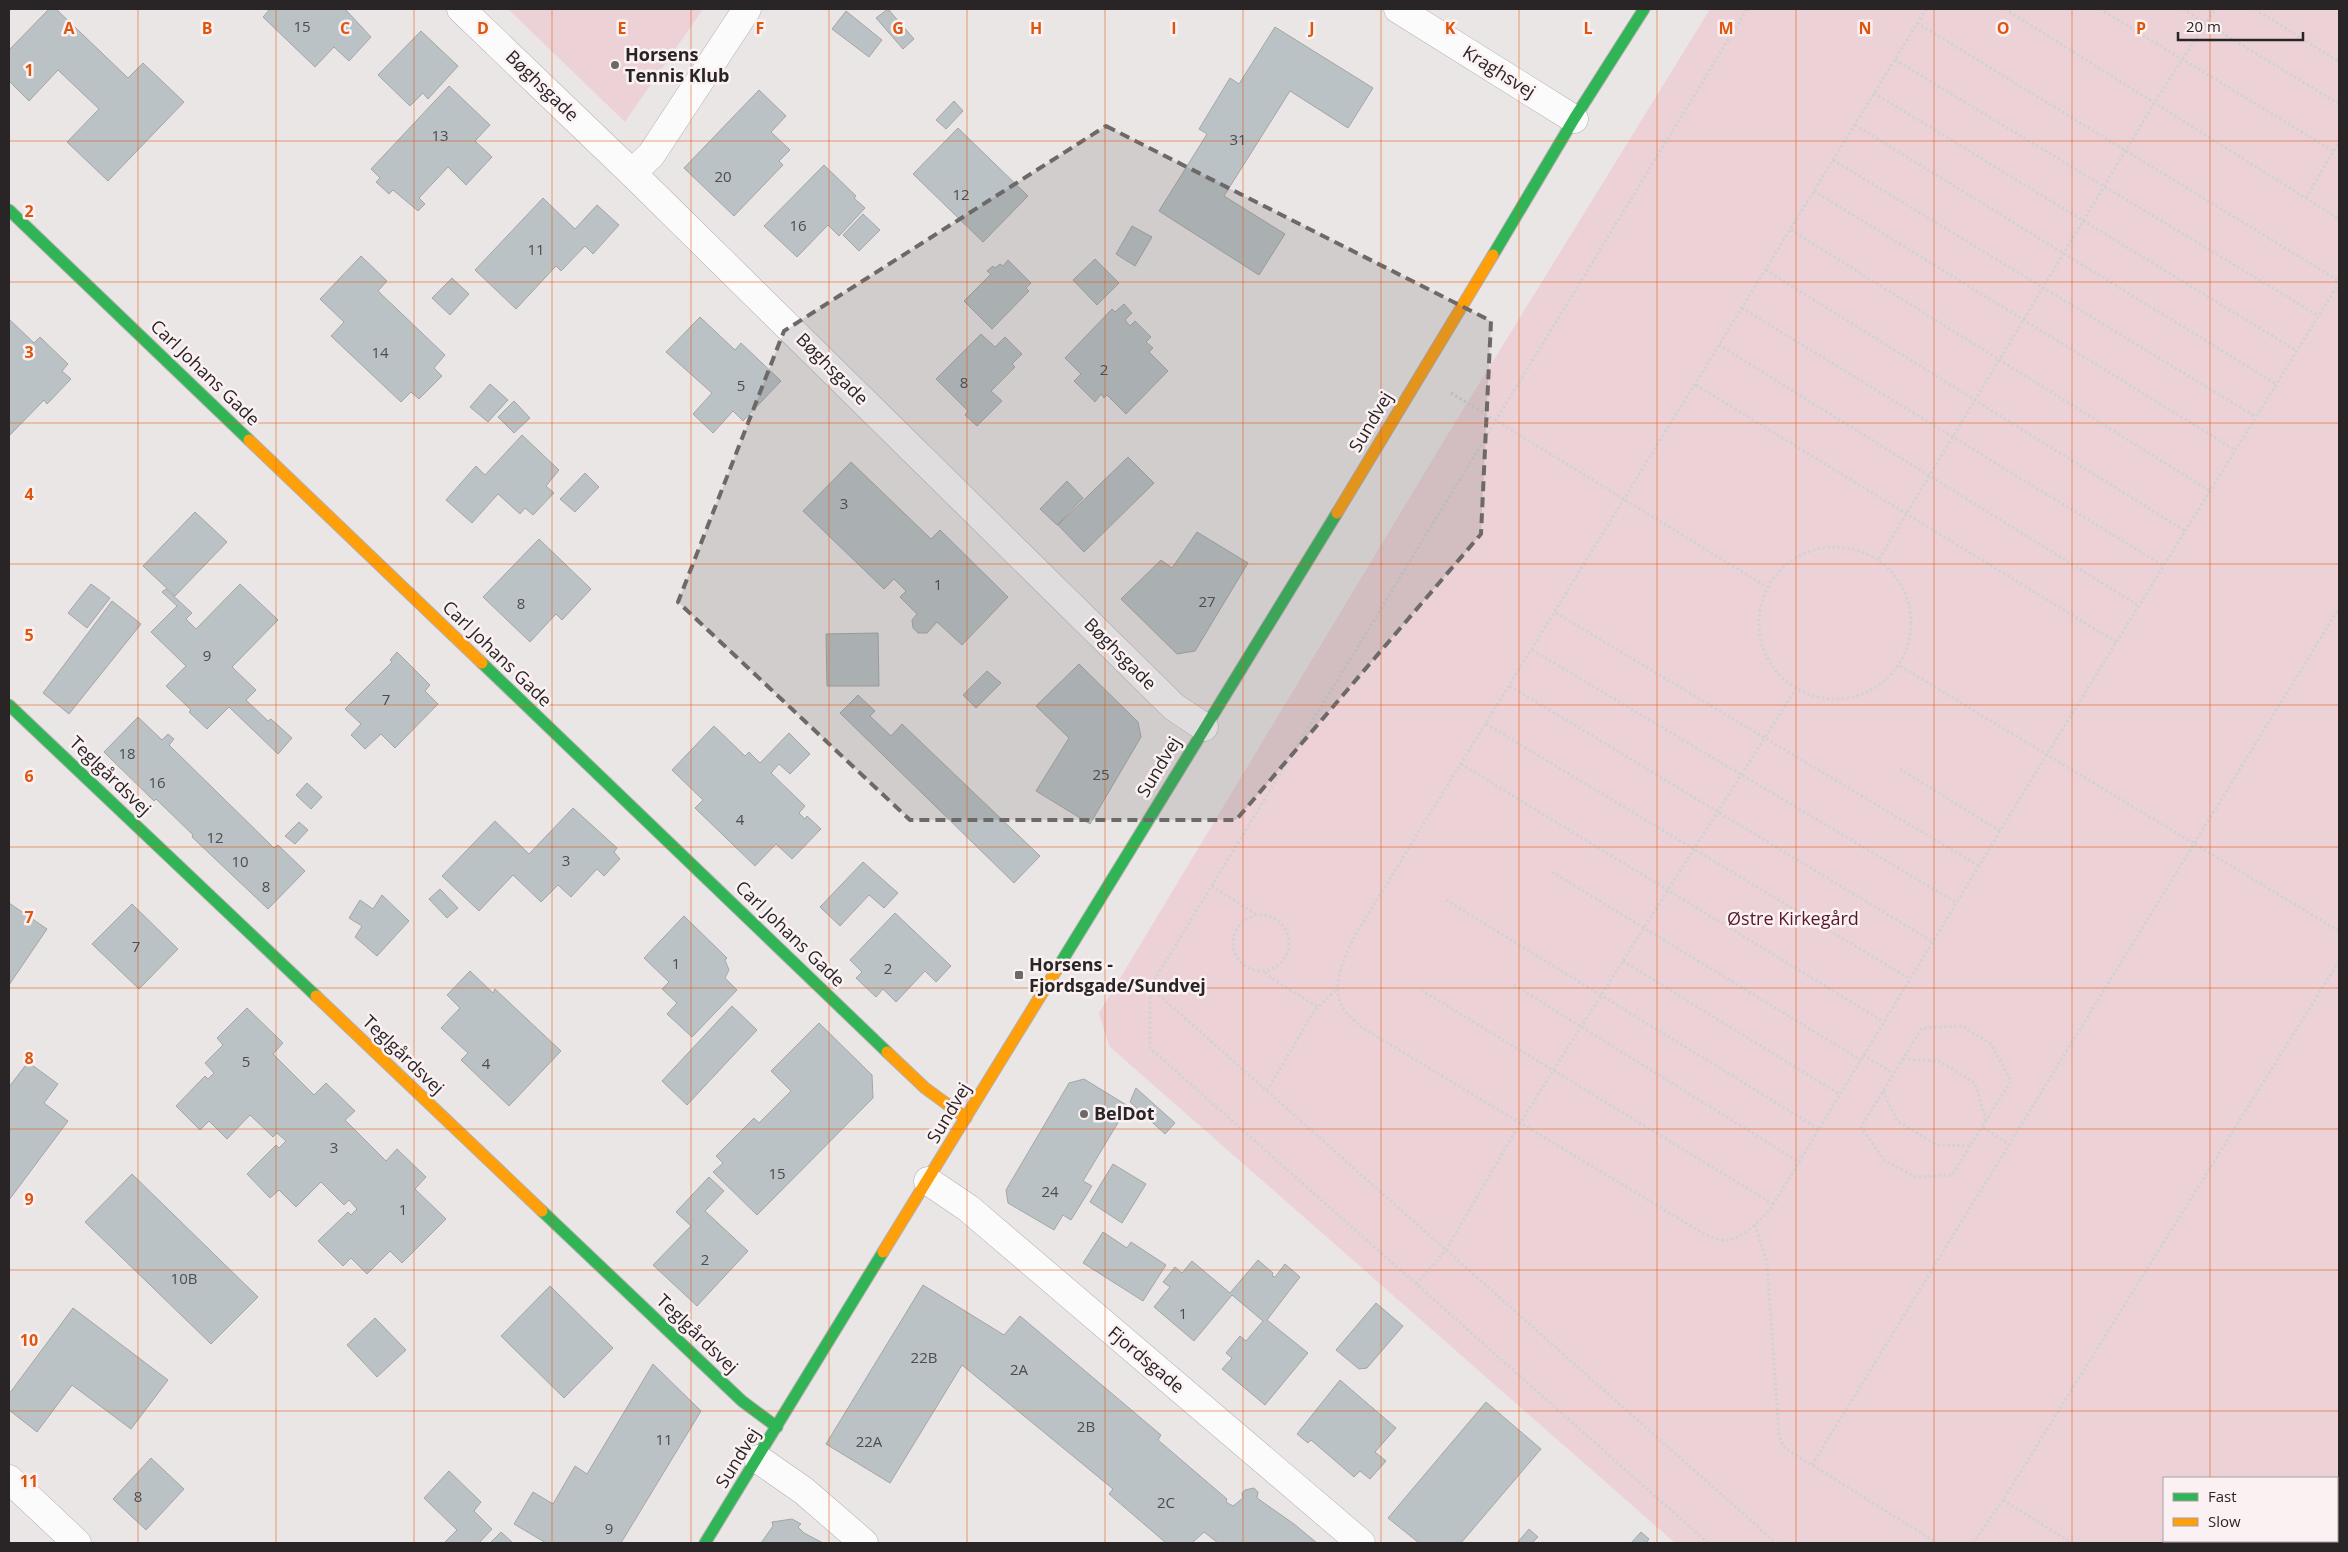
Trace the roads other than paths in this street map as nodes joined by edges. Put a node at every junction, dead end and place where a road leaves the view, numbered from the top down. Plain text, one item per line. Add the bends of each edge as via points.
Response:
1 (461, 9) edge
2 (747, 9) edge
3 (1398, 9) edge
4 (1644, 9) edge
5 (1574, 119) junction
6 (632, 173) junction
7 (9, 210) edge
8 (9, 705) edge
9 (1204, 727) junction
10 (966, 1118) junction
11 (928, 1181) junction
12 (777, 1427) junction
13 (758, 1459) junction
14 (9, 1479) edge
15 (77, 1543) edge
16 (705, 1543) edge
17 (864, 1543) edge
18 (1362, 1543) edge

1 - 6 street, Bøghsgade
2 - 6 street via 651,154
3 - 5 street, Kraghsvej
4 - 5 street, Sundvej
5 - 9 street, Sundvej
6 - 9 street, Bøghsgade via 1174,707
7 - 10 street, Carl Johans Gade via 918,1081
8 - 12 street, Teglgårdsvej via 742,1401
9 - 10 street, Sundvej
10 - 11 street, Sundvej
11 - 12 street, Sundvej
11 - 18 street, Fjordsgade via 968,1208
12 - 13 street, Sundvej
13 - 16 street, Sundvej
13 - 17 street via 804,1491
14 - 15 street

